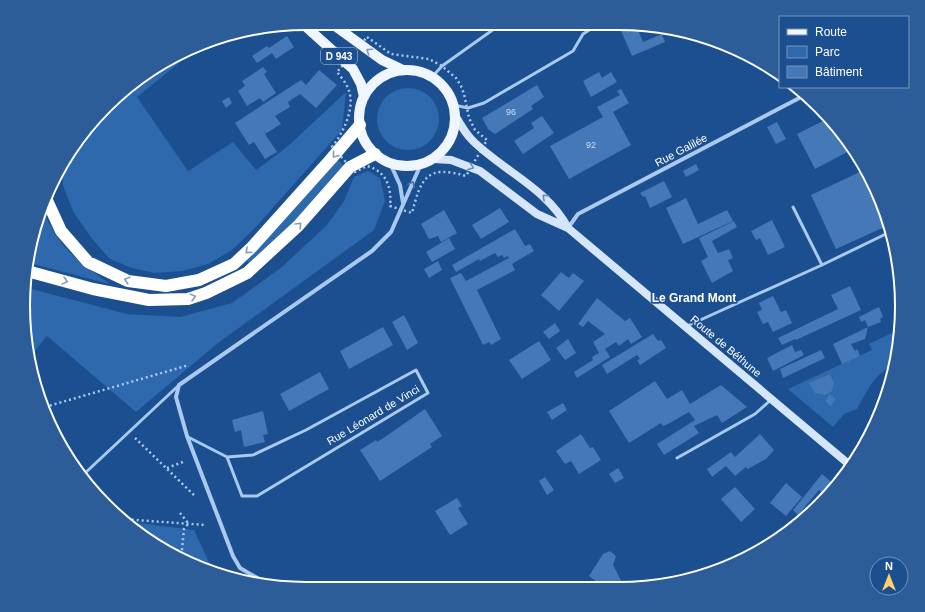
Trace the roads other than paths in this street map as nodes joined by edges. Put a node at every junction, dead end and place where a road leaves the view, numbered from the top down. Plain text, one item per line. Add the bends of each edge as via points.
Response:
1 (310, 30) edge
2 (341, 30) edge
3 (493, 30) edge
4 (589, 30) edge
5 (403, 70) junction
6 (432, 77) junction
7 (364, 97) junction
8 (800, 97) edge
9 (454, 104) junction
10 (455, 115) junction
11 (360, 125) junction
12 (375, 154) junction
13 (433, 159) junction
14 (390, 163) junction
15 (421, 164) junction
16 (403, 203) junction
17 (49, 205) edge
18 (793, 207) dead end
19 (568, 228) junction
20 (886, 234) edge
21 (822, 265) junction
22 (32, 272) edge
23 (685, 326) junction
24 (180, 385) junction
25 (772, 400) junction
26 (187, 436) junction
27 (227, 457) junction
28 (677, 458) dead end
29 (846, 462) edge
30 (86, 472) edge
31 (257, 578) edge

1 - 7 main road, Route de Béthune / D 943 via 353,69
5 -> 2 main road, Route de Béthune / D 943 via 382,60
3 - 6 lane via 442,66
4 - 9 lane via 583,34 573,51 484,103 468,108
5 - 6 main road, Route de Béthune
5 - 7 main road, Route de Béthune via 380,78
6 - 9 main road, Route de Béthune via 442,85
7 - 11 main road, Route de Béthune via 360,110
8 - 19 street, Rue Galilée via 578,214
9 - 10 main road, Route de Béthune
10 - 13 main road, Route de Béthune via 455,125 448,144
19 -> 10 main road, Route de Béthune via 560,213 544,195 482,149 471,139
11 - 12 main road, Route de Béthune via 365,141
11 -> 17 highway via 252,248 234,264 199,280 166,286 128,281 88,262 61,231
12 - 14 main road, Route de Béthune
22 -> 12 highway via 93,289 149,300 188,299 206,293 247,273 298,226 350,167
13 - 15 main road, Route de Béthune
13 -> 19 main road, Route de Béthune via 451,160 480,171 536,214
14 - 15 main road, Route de Béthune via 408,166
14 - 16 street via 400,184
16 -> 15 street
16 - 24 street via 391,232 372,251
18 - 21 lane
19 - 23 main road, Route de Béthune
20 - 21 lane
21 - 23 lane
23 - 25 main road, Route de Béthune
24 - 26 street via 176,397
24 - 30 lane
25 - 28 lane via 755,414
25 - 29 main road, Route de Béthune
26 - 27 lane
26 - 31 street via 233,556 240,568
27 - 27 lane, Rue Léonard de Vinci via 242,496 256,496 428,392 416,370 306,430 253,455

